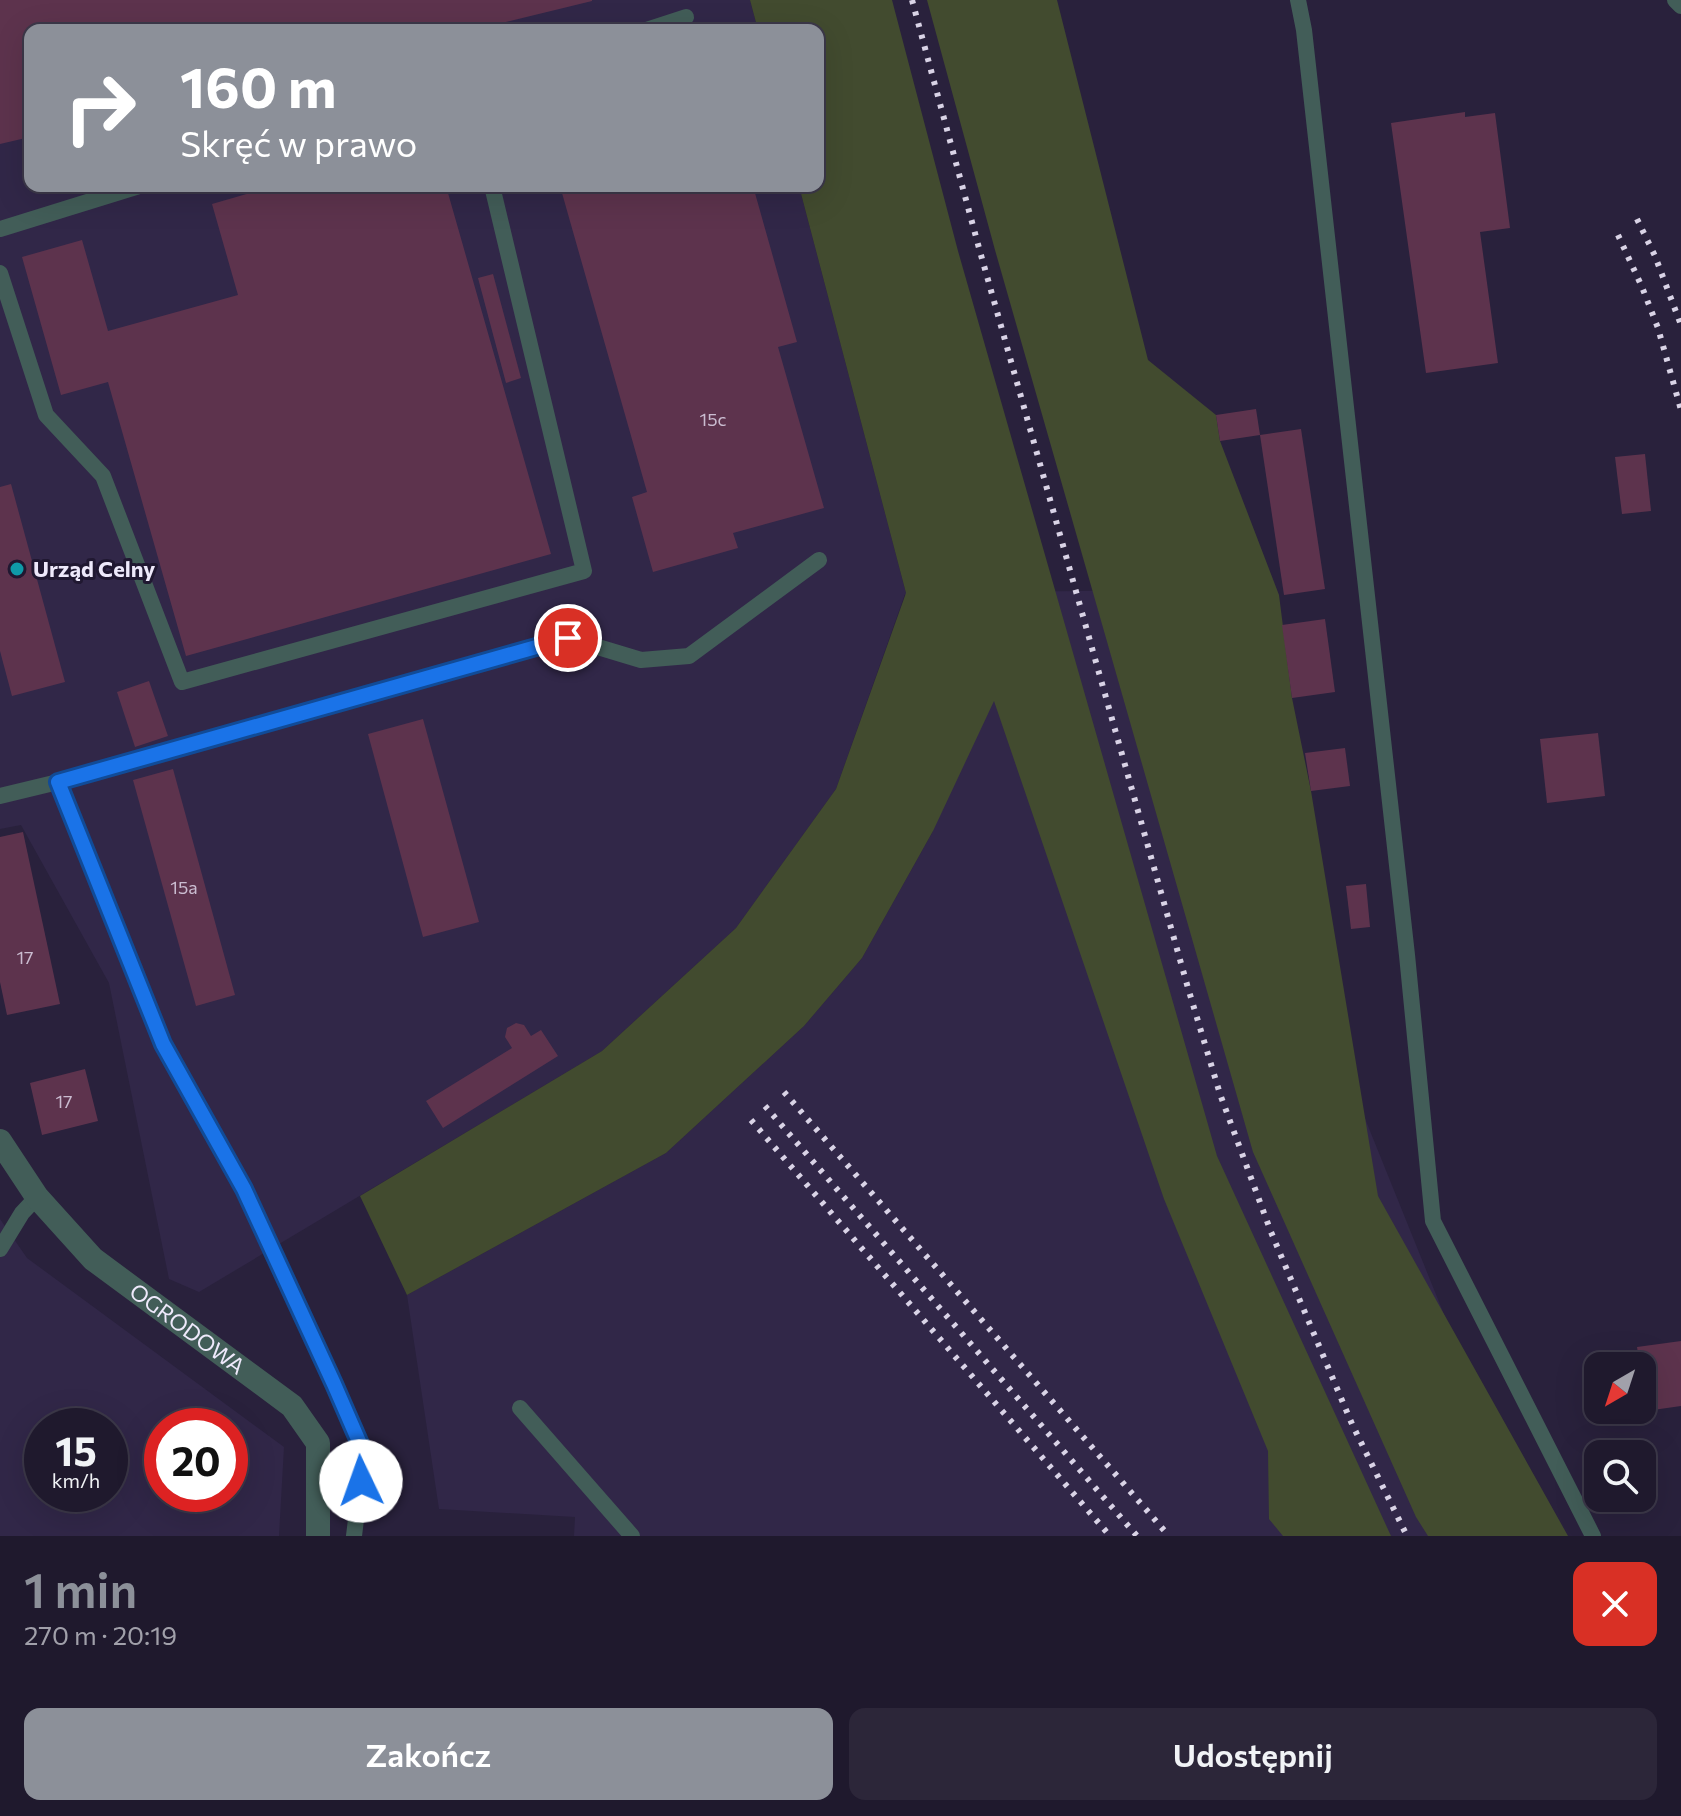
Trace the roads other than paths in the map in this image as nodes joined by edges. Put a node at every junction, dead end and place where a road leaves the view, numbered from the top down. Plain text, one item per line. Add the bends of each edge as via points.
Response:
1 (1298, 0) edge
2 (1675, 0) edge
3 (1681, 6) edge
4 (686, 17) dead end
5 (664, 24) edge
6 (120, 192) edge
7 (493, 192) edge
8 (0, 229) edge
9 (0, 273) edge
10 (819, 560) dead end
11 (58, 782) junction
12 (0, 796) edge
13 (0, 1141) edge
14 (37, 1197) junction
15 (0, 1249) edge
16 (520, 1408) dead end
17 (318, 1536) edge
18 (354, 1536) edge
19 (632, 1536) edge
20 (1593, 1536) edge

1 - 20 lane via 1406,940 1433,1221
2 - 3 lane
4 - 5 lane
6 - 8 lane
7 - 9 lane via 584,571 182,682 103,476 46,415
10 - 11 lane via 689,656 641,660 568,638
11 - 12 lane
11 - 18 lane via 163,1044 244,1189 364,1453
13 - 14 street, OGRODOWA
14 - 15 lane
14 - 17 street, OGRODOWA via 93,1259 292,1406 318,1443
16 - 19 lane

